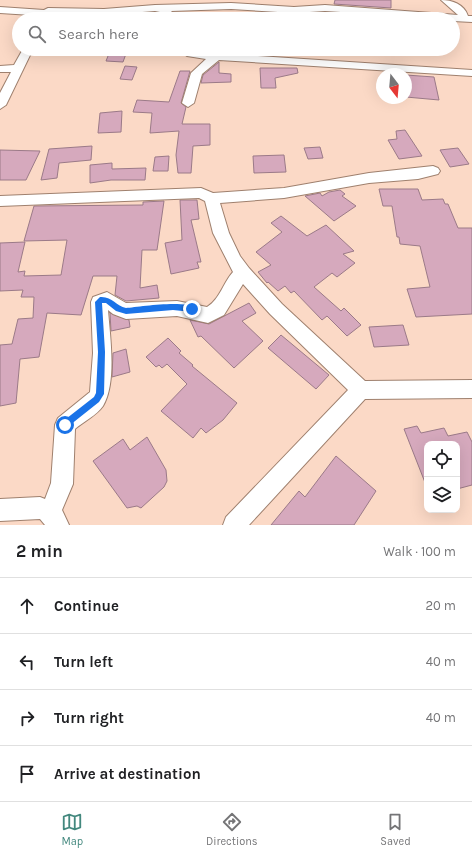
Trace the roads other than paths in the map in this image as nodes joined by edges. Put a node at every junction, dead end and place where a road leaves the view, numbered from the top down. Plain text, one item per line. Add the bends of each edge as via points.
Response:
1 (53, 0) edge
2 (446, 0) edge
3 (248, 8) junction
4 (163, 9) junction
5 (0, 10) edge
6 (23, 12) edge
7 (47, 12) edge
8 (104, 12) edge
9 (166, 12) edge
10 (246, 12) edge
11 (382, 12) edge
12 (468, 18) edge
13 (24, 56) edge
14 (189, 56) edge
15 (216, 56) joint
16 (18, 68) junction
17 (0, 69) edge
18 (197, 73) junction
19 (472, 73) edge
20 (188, 103) dead end
21 (0, 105) edge
22 (433, 171) dead end
23 (211, 198) junction
24 (0, 201) edge
25 (243, 273) junction
26 (472, 389) edge
27 (361, 390) junction
28 (0, 510) edge
29 (54, 518) edge
30 (234, 525) edge

1 - 7 street
2 - 12 street
3 - 4 street via 178,6
3 - 10 street
3 - 11 street via 325,8
4 - 8 street
4 - 9 street
5 - 6 street
13 - 16 street
14 - 18 street
15 - 18 street
15 - 19 street
16 - 17 street
16 - 21 street
18 - 20 street
22 - 23 street via 369,178 284,193
23 - 24 street via 201,193 164,193
23 - 25 street via 221,233
25 - 27 street
25 - 29 street via 231,286 219,311 208,315 192,309 173,307 126,311 107,300 99,302 102,352 100,394 65,425 62,484
26 - 27 street
27 - 30 street
28 - 29 street via 40,508

